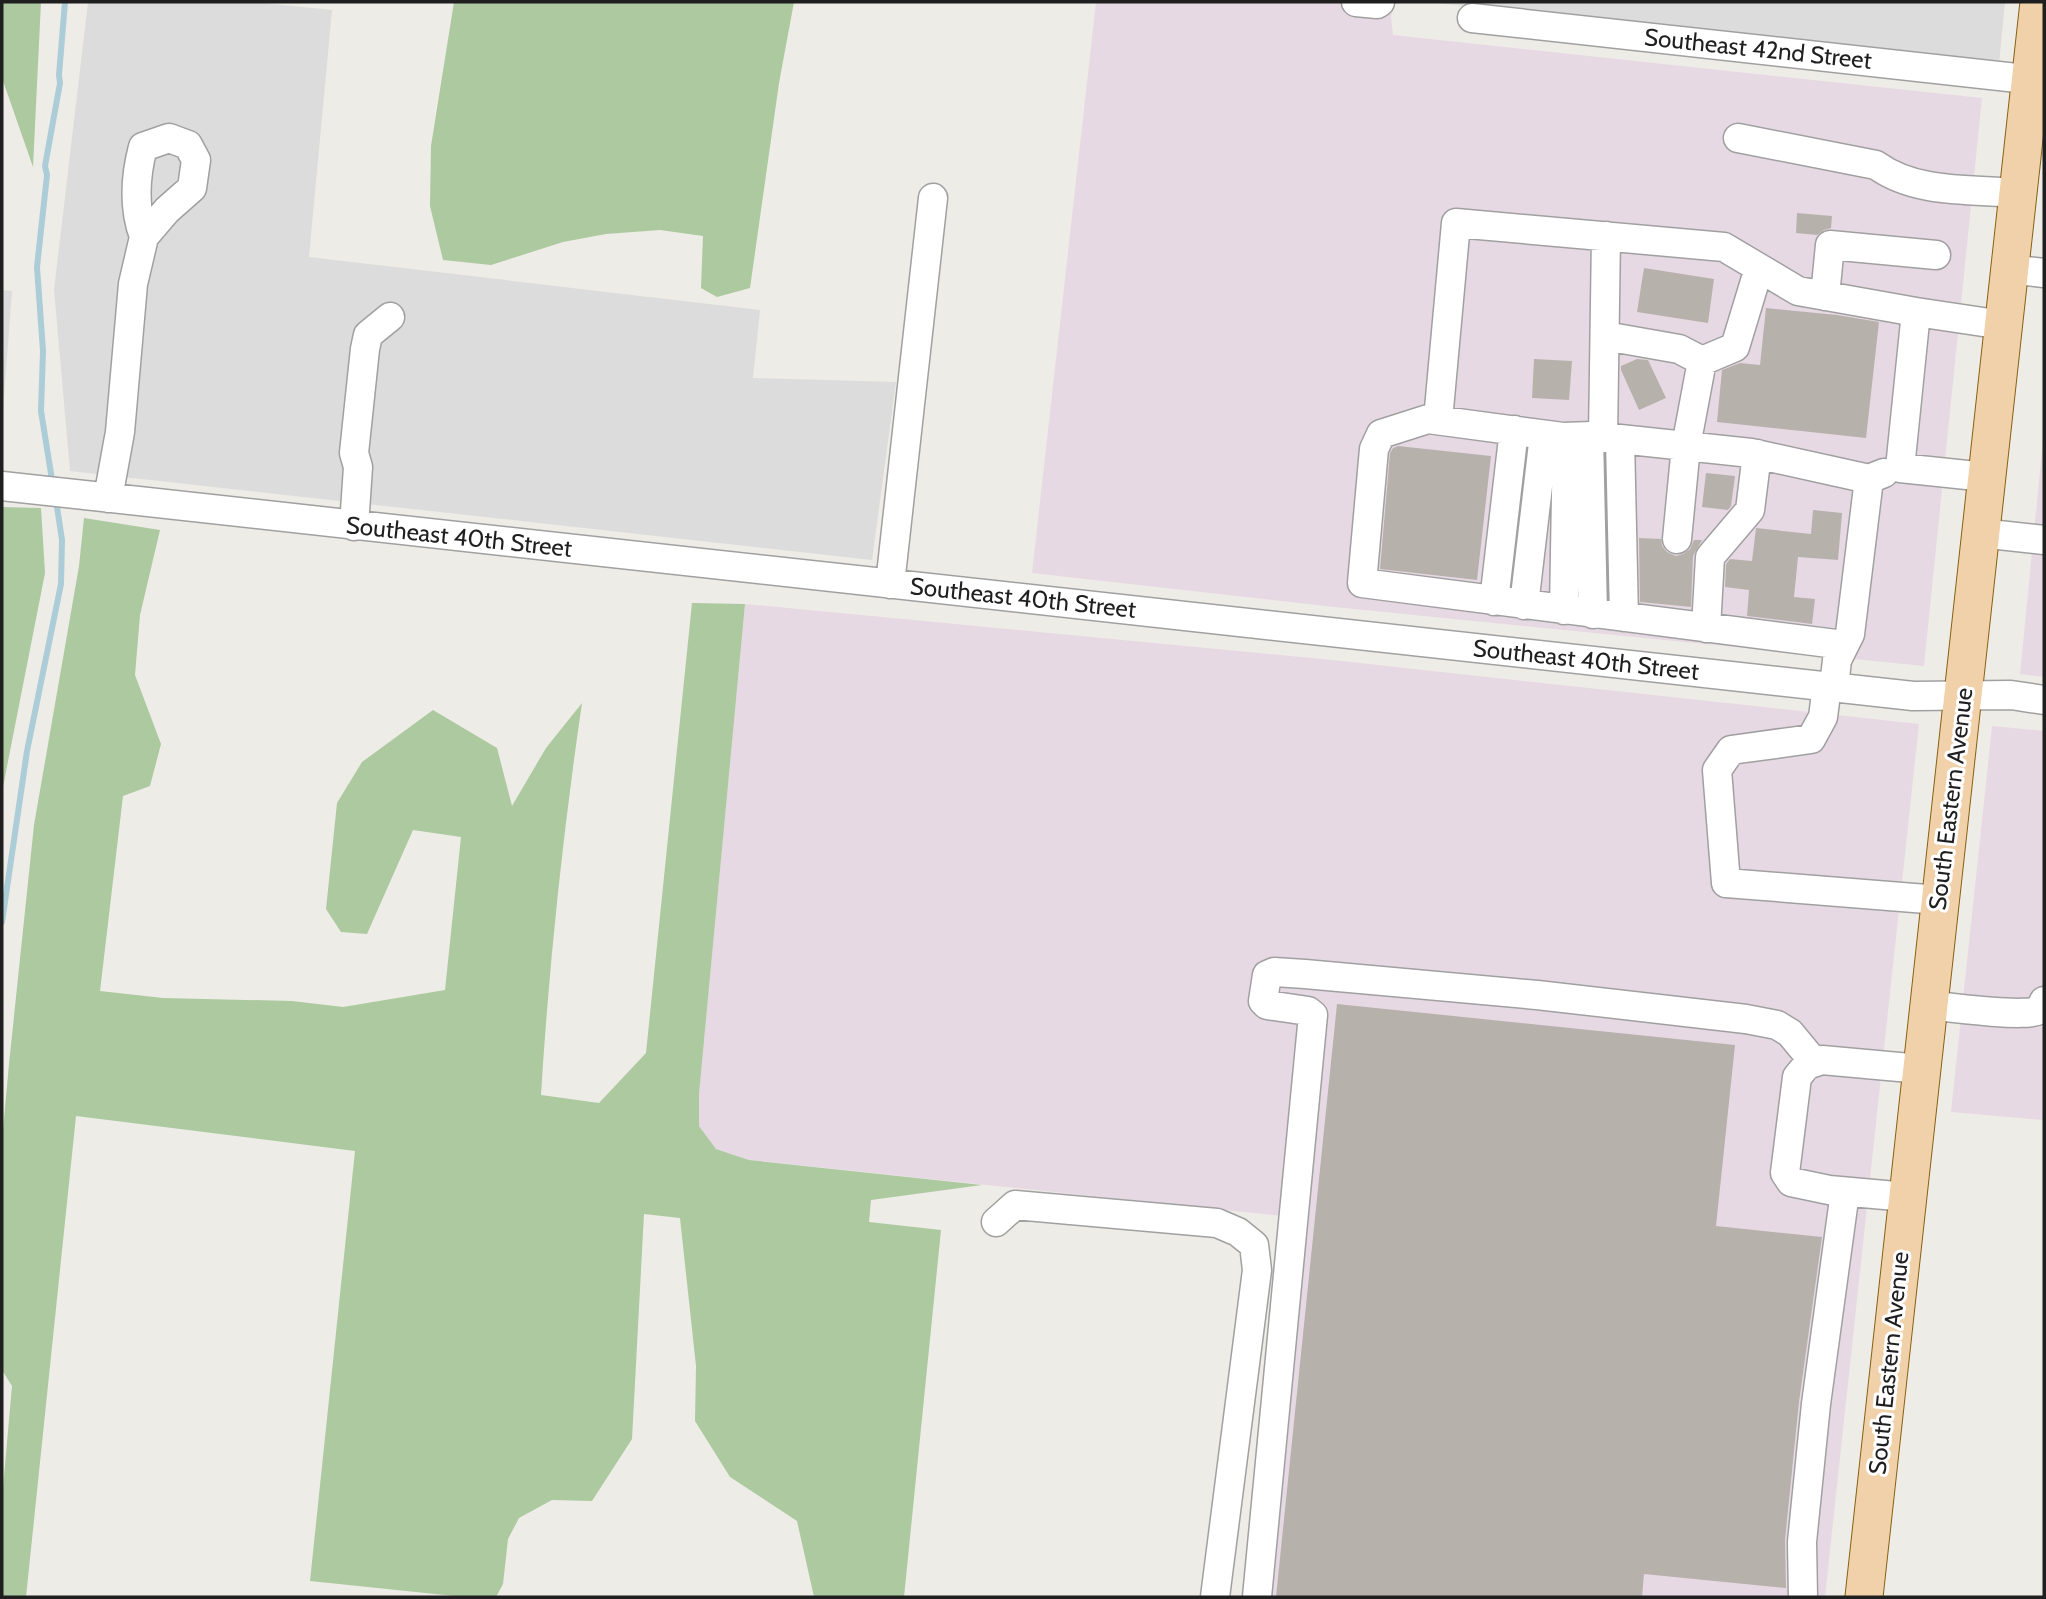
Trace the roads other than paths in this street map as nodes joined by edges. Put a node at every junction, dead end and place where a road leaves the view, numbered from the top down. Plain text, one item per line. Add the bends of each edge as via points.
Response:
1 (1356, 2) edge
2 (1380, 2) edge
3 (2039, 2) edge
4 (1472, 18) dead end
5 (2037, 80) edge
6 (1738, 138) dead end
7 (2017, 192) junction
8 (933, 198) dead end
9 (1606, 236) junction
10 (144, 237) dead end
11 (1936, 255) dead end
12 (1759, 268) junction
13 (2027, 271) edge
14 (1825, 296) junction
15 (1916, 312) junction
16 (390, 317) dead end
17 (2003, 325) junction
18 (1605, 336) junction
19 (1702, 361) junction
20 (1438, 420) junction
21 (1514, 430) junction
22 (1584, 437) junction
23 (1686, 446) junction
24 (1757, 454) junction
25 (1900, 468) junction
26 (1986, 477) junction
27 (1869, 479) junction
28 (2, 486) edge
29 (108, 498) junction
30 (354, 526) junction
31 (1980, 533) junction
32 (1677, 539) dead end
33 (2044, 540) edge
34 (890, 584) junction
35 (1494, 601) junction
36 (1524, 605) junction
37 (1564, 610) junction
38 (1593, 614) junction
39 (1624, 617) junction
40 (1706, 628) junction
41 (1844, 645) junction
42 (1830, 686) junction
43 (1963, 696) junction
44 (2044, 700) edge
45 (1939, 900) junction
46 (2044, 1001) edge
47 (1928, 1005) junction
48 (1814, 1062) junction
49 (1921, 1069) junction
50 (1845, 1192) junction
51 (1907, 1196) junction
52 (996, 1222) dead end
53 (1215, 1597) edge
54 (1257, 1597) edge
55 (1803, 1597) edge
56 (1864, 1597) edge

1 - 2 street
3 - 5 main road, South Eastern Avenue
4 - 5 street, Southeast 42nd Street
5 - 7 main road, South Eastern Avenue
6 - 7 street via 1877,165 1909,183
7 - 13 main road, South Eastern Avenue
8 - 34 street
9 - 12 street via 1724,247
9 - 18 street
9 - 20 street via 1456,223
10 - 29 street via 133,284 120,432
11 - 14 street via 1830,245
12 - 14 street via 1798,291
12 - 19 street via 1735,346
13 - 17 main road, South Eastern Avenue
14 - 15 street
15 - 17 street
15 - 25 street
16 - 30 street via 368,335 365,349 354,453 358,467
17 - 26 main road, South Eastern Avenue
18 - 19 street via 1679,349
18 - 22 street
19 - 23 street
20 - 21 street
20 - 35 street via 1381,434 1374,449 1362,583
21 - 22 street
21 - 35 street
22 - 23 street
22 - 36 street
22 - 37 street
22 - 38 street
22 - 39 street
23 - 24 street
23 - 32 street
24 - 27 street
24 - 40 street via 1750,510 1710,557
25 - 26 street
25 - 27 street
26 - 31 main road, South Eastern Avenue
27 - 41 street via 1850,634
28 - 29 street, Southeast 40th Street
29 - 30 street, Southeast 40th Street
30 - 34 street, Southeast 40th Street
31 - 33 street
31 - 43 main road, South Eastern Avenue
34 - 42 street, Southeast 40th Street
35 - 36 street
36 - 37 street
37 - 38 street
38 - 39 street
39 - 40 street
40 - 41 street
41 - 42 street
42 - 43 street, Southeast 40th Street
42 - 45 street via 1823,717 1811,739 1731,750 1717,770 1726,883
43 - 44 street, Southeast 40th Street
43 - 45 main road, South Eastern Avenue
45 - 47 main road, South Eastern Avenue
46 - 47 street via 2033,1012
47 - 49 main road, South Eastern Avenue
48 - 49 street
48 - 50 street via 1797,1077 1785,1173 1791,1182
48 - 54 street via 1790,1033 1746,1018 1537,995 1274,972 1267,975 1263,1001 1267,1005 1313,1015
49 - 51 main road, South Eastern Avenue
50 - 51 street
50 - 55 street via 1816,1404 1802,1542
51 - 56 main road, South Eastern Avenue
52 - 53 street via 1015,1205 1203,1221 1238,1232 1254,1245 1257,1270

